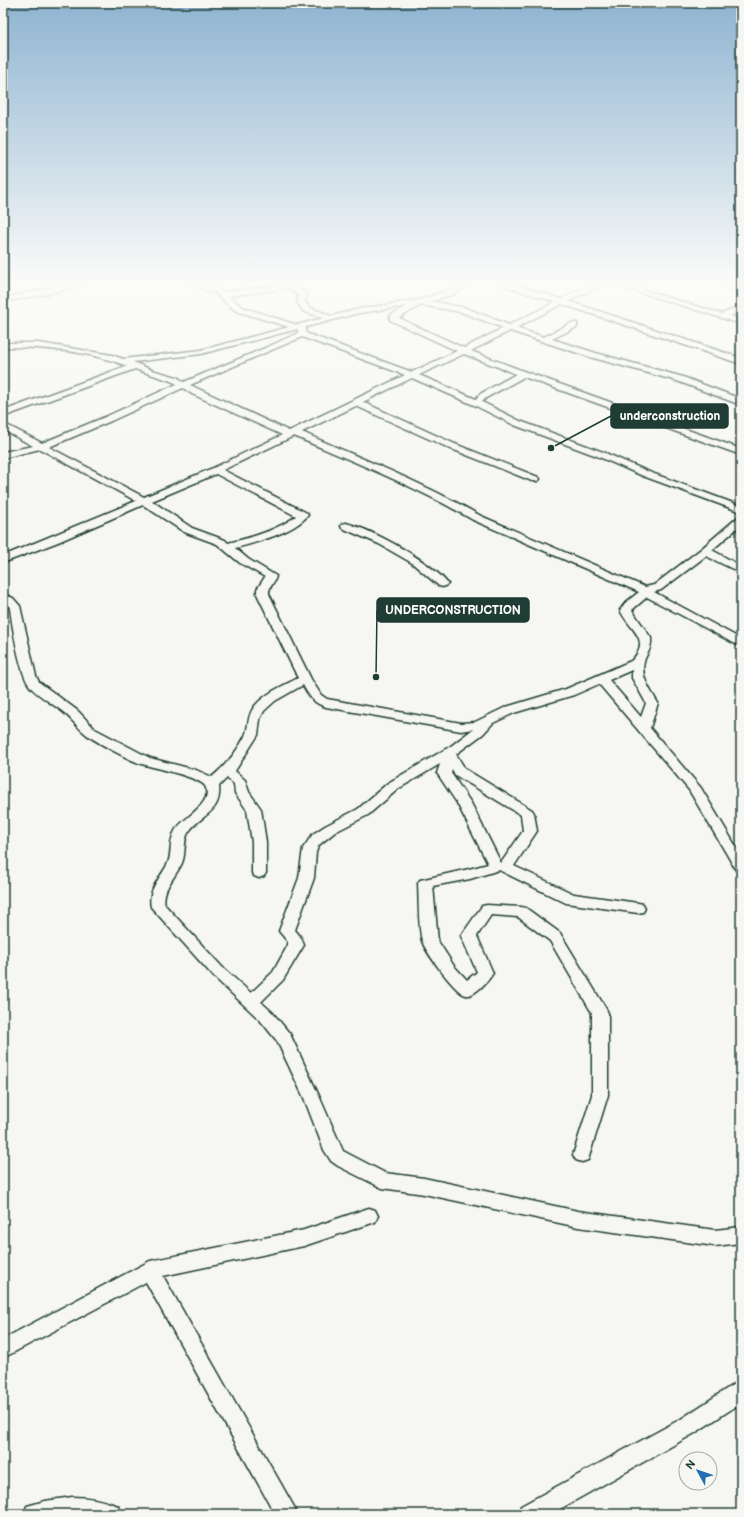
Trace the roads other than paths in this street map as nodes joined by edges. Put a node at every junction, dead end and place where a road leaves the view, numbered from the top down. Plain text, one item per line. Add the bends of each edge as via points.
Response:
1 (93, 355) edge
2 (177, 355) edge
3 (256, 355) edge
4 (356, 355) edge
5 (456, 355) edge
6 (474, 355) edge
7 (596, 355) edge
8 (722, 355) edge
9 (124, 361) junction
10 (741, 361) edge
11 (136, 366) junction
12 (523, 374) junction
13 (412, 375) junction
14 (185, 385) junction
15 (354, 402) junction
16 (741, 402) edge
17 (477, 403) junction
18 (3, 414) edge
19 (3, 426) edge
20 (291, 433) junction
21 (740, 442) edge
22 (43, 446) junction
23 (730, 449) junction
24 (741, 452) edge
25 (3, 455) edge
26 (216, 470) junction
27 (535, 479) dead end
28 (144, 501) junction
29 (741, 508) edge
30 (741, 520) edge
31 (346, 526) dead end
32 (228, 546) junction
33 (705, 551) junction
34 (3, 560) edge
35 (741, 570) edge
36 (443, 584) dead end
37 (648, 591) junction
38 (3, 597) edge
39 (741, 644) edge
40 (638, 661) junction
41 (600, 678) junction
42 (305, 679) junction
43 (489, 719) junction
44 (644, 728) junction
45 (449, 752) junction
46 (227, 771) junction
47 (212, 785) junction
48 (741, 867) edge
49 (259, 873) dead end
50 (638, 908) dead end
51 (251, 1002) junction
52 (582, 1155) dead end
53 (369, 1216) dead end
54 (741, 1235) edge
55 (150, 1270) junction
56 (3, 1349) edge
57 (741, 1391) edge
58 (35, 1514) edge
59 (110, 1514) edge
60 (287, 1514) edge
61 (529, 1514) edge

1 - 9 street
2 - 9 street
3 - 14 street
4 - 13 street
5 - 13 street
6 - 12 street
7 - 16 street via 680,379
8 - 10 street
9 - 11 street
11 - 14 street
11 - 18 street
12 - 17 street via 483,396
12 - 23 street
13 - 15 street
13 - 17 street
14 - 20 street
14 - 22 street
15 - 20 street
15 - 27 street via 452,446
17 - 29 street via 517,423
19 - 22 street
20 - 26 street
20 - 37 street via 404,481 512,534
21 - 23 street
22 - 25 street
22 - 28 street
23 - 24 street
26 - 28 street
26 - 32 street via 303,515 277,530
28 - 32 street via 188,530
28 - 34 street
30 - 33 street
31 - 36 street via 383,542 416,561
32 - 42 street via 244,561 272,576 263,589 263,594
33 - 35 street
33 - 37 street via 657,588
37 - 39 street
37 - 40 street via 626,610 644,631 647,640 646,648
38 - 47 street via 13,602 16,607 30,676 34,684 74,714 92,732 106,740 145,761 206,779
40 - 41 street
40 - 44 street via 638,678 652,704
41 - 43 street via 564,694
41 - 44 street
42 - 43 street via 319,700 330,704 461,727 478,725
42 - 46 street via 271,698 259,709 254,719 252,735
43 - 45 street via 478,733
44 - 48 street via 694,788
45 - 50 street via 460,772 527,813 530,831 505,868 571,899
45 - 51 street via 391,787 365,810 326,832 314,842 309,850 307,872 287,931 296,945 278,976
45 - 52 street via 444,773 464,803 496,866 425,883 430,942 449,970 467,990 485,973 469,936 487,910 521,912 555,937 600,1013 600,1095
46 - 47 street
46 - 49 street via 240,782 242,793 254,809 259,842
47 - 51 street via 213,800 182,831 177,844 176,861 156,902 219,973
51 - 54 street via 284,1038 337,1156 368,1174 382,1180 424,1186 578,1219 715,1238
53 - 55 street via 304,1238
55 - 56 street
55 - 60 street
57 - 61 street via 688,1426
58 - 59 street via 81,1506

